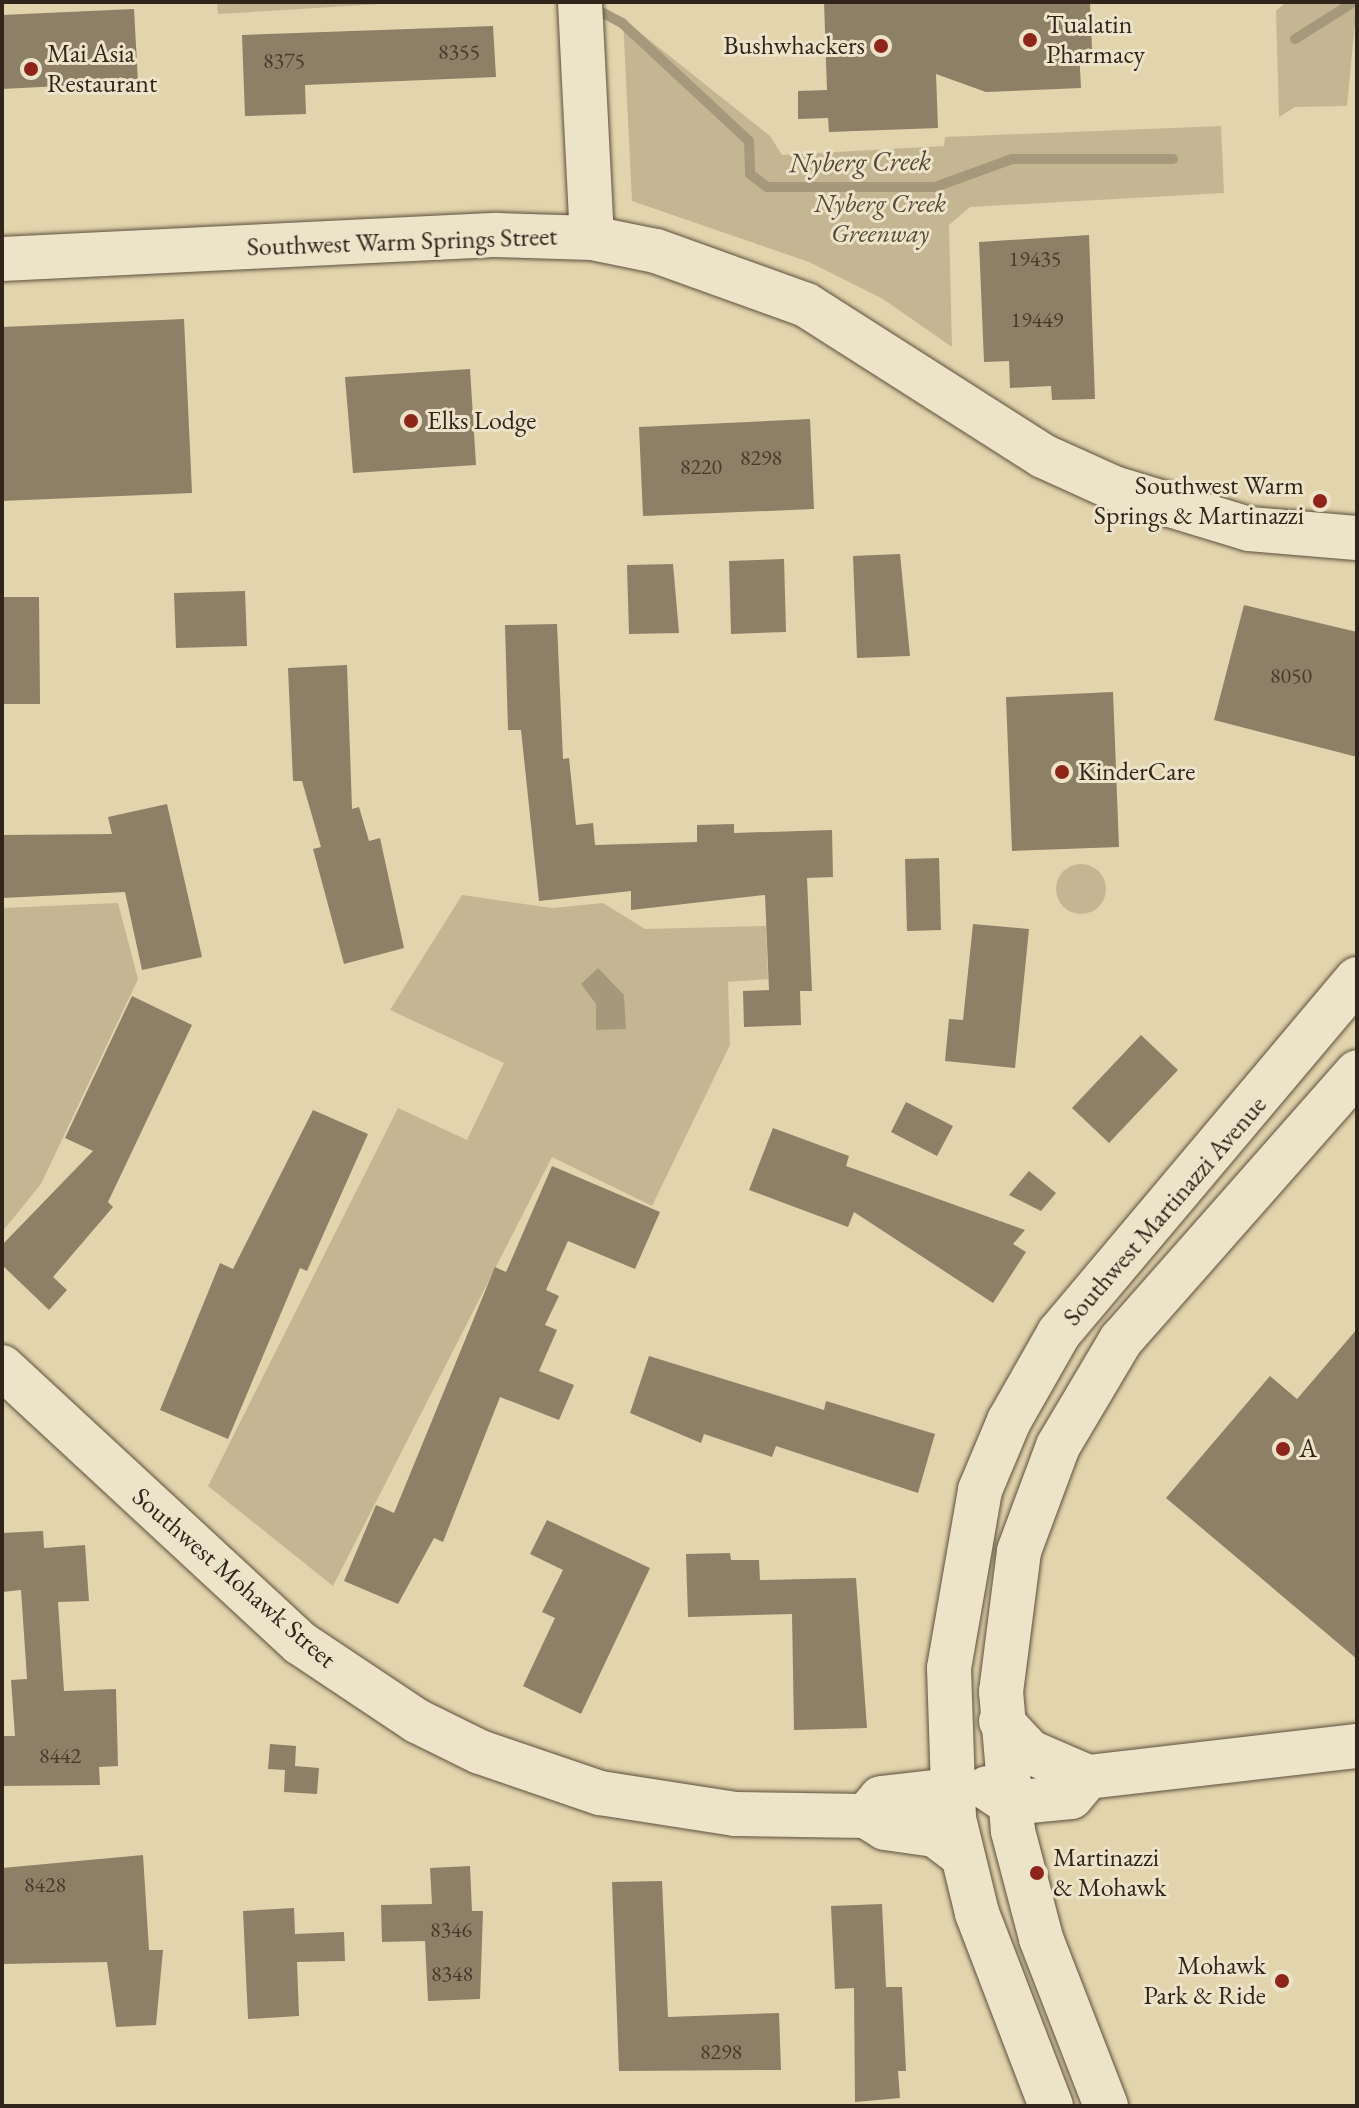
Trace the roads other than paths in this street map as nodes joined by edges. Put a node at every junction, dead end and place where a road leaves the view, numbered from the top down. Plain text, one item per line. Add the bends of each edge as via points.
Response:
1 (581, 20) edge
2 (592, 238) junction
3 (2, 259) edge
4 (1357, 538) edge
5 (1357, 979) edge
6 (1357, 1072) edge
7 (2, 1367) edge
8 (948, 1692) junction
9 (1001, 1721) junction
10 (1357, 1746) edge
11 (1088, 1777) junction
12 (951, 1790) junction
13 (1009, 1803) junction
14 (866, 1816) junction
15 (960, 1854) junction
16 (1051, 2106) edge
17 (1106, 2106) edge

1 - 2 street
2 - 3 street, Southwest Warm Springs Street via 496,235
2 - 4 street, Southwest Warm Springs Street via 700,263 806,305 1043,456 1114,488 1249,529
5 - 8 street, Southwest Martinazzi Avenue via 1292,1064 1081,1304 1024,1391 980,1490 967,1542
6 - 9 street, Southwest Martinazzi Avenue via 1157,1293 1088,1391 1019,1551
7 - 14 street, Southwest Mohawk Street via 261,1610 417,1721 480,1752 600,1793 735,1814
8 - 12 street, Southwest Martinazzi Avenue
8 - 13 street via 972,1728 988,1792
9 - 11 street via 1030,1752
9 - 13 street, Southwest Martinazzi Avenue
10 - 11 street
11 - 13 street via 1071,1797
12 - 14 street via 881,1798
12 - 15 street, Southwest Martinazzi Avenue
13 - 17 street, Southwest Martinazzi Avenue via 1028,1900
14 - 15 street, Southwest Mohawk Street via 885,1828 935,1835
15 - 16 street, Southwest Martinazzi Avenue

